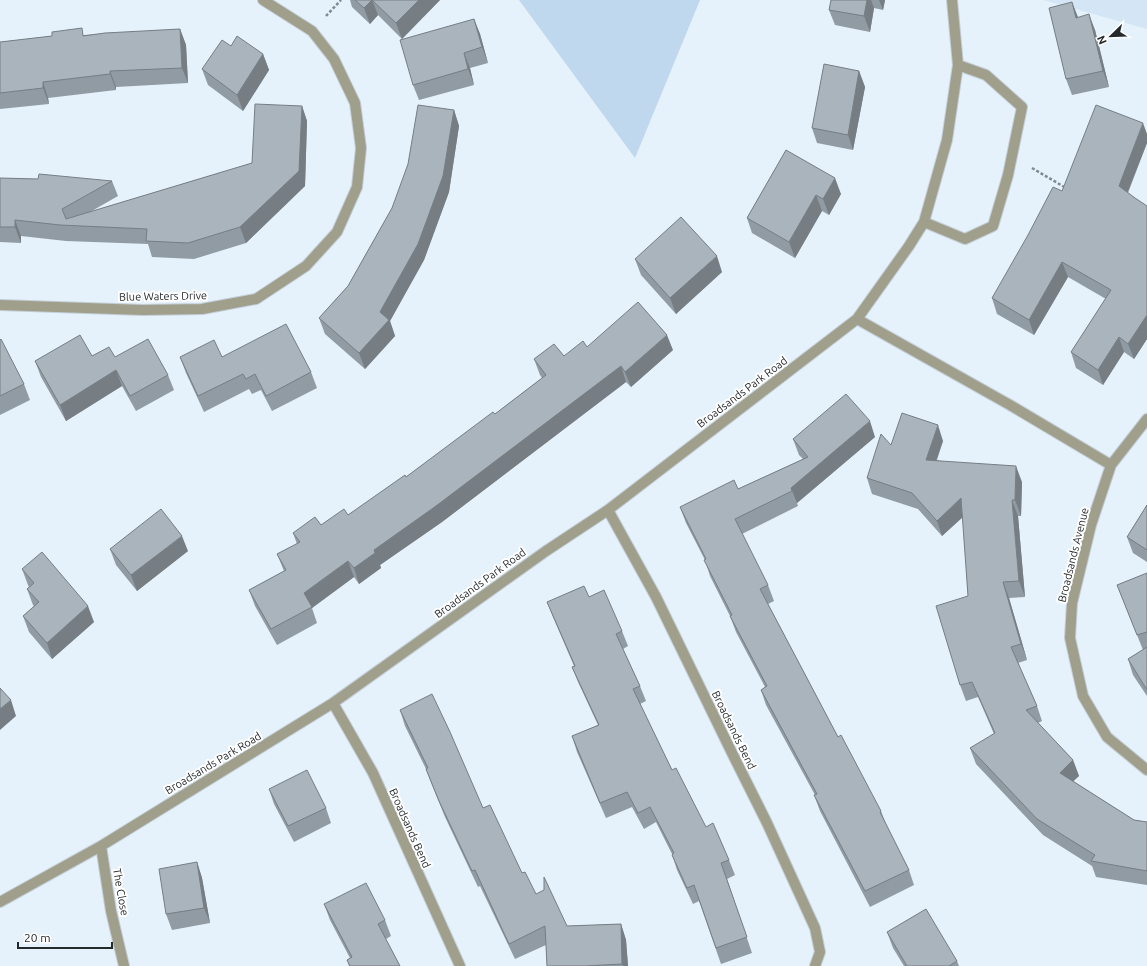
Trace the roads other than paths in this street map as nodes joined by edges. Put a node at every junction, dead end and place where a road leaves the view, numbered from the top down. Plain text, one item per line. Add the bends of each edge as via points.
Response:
1 (263, 0) edge
2 (952, 0) edge
3 (958, 65) junction
4 (924, 222) junction
5 (0, 305) edge
6 (857, 319) junction
7 (1147, 419) edge
8 (1112, 465) junction
9 (608, 510) junction
10 (333, 703) junction
11 (1147, 770) edge
12 (101, 846) junction
13 (0, 902) edge
14 (124, 966) edge
15 (460, 966) edge
16 (815, 966) edge

1 - 5 street, Blue Waters Drive via 312,31 334,59 355,103 361,148 357,187 337,232 306,266 256,299 202,309 143,310
2 - 3 street, Broadsands Park Road
3 - 4 street, Broadsands Park Road via 947,140
3 - 4 street via 986,75 1022,107 1012,157 993,226 966,239
4 - 6 street, Broadsands Park Road
6 - 8 street
6 - 9 street, Broadsands Park Road
7 - 8 street, Broadsands Avenue
8 - 11 street, Broadsands Avenue via 1091,525 1074,596 1070,638 1083,696 1104,732
9 - 10 street, Broadsands Park Road via 546,551
9 - 16 street, Broadsands Bend via 656,597 767,823 815,928 820,952
10 - 12 street, Broadsands Park Road
10 - 15 street, Broadsands Bend via 373,774
12 - 13 street, Broadsands Park Road
12 - 14 street, The Close via 111,911

